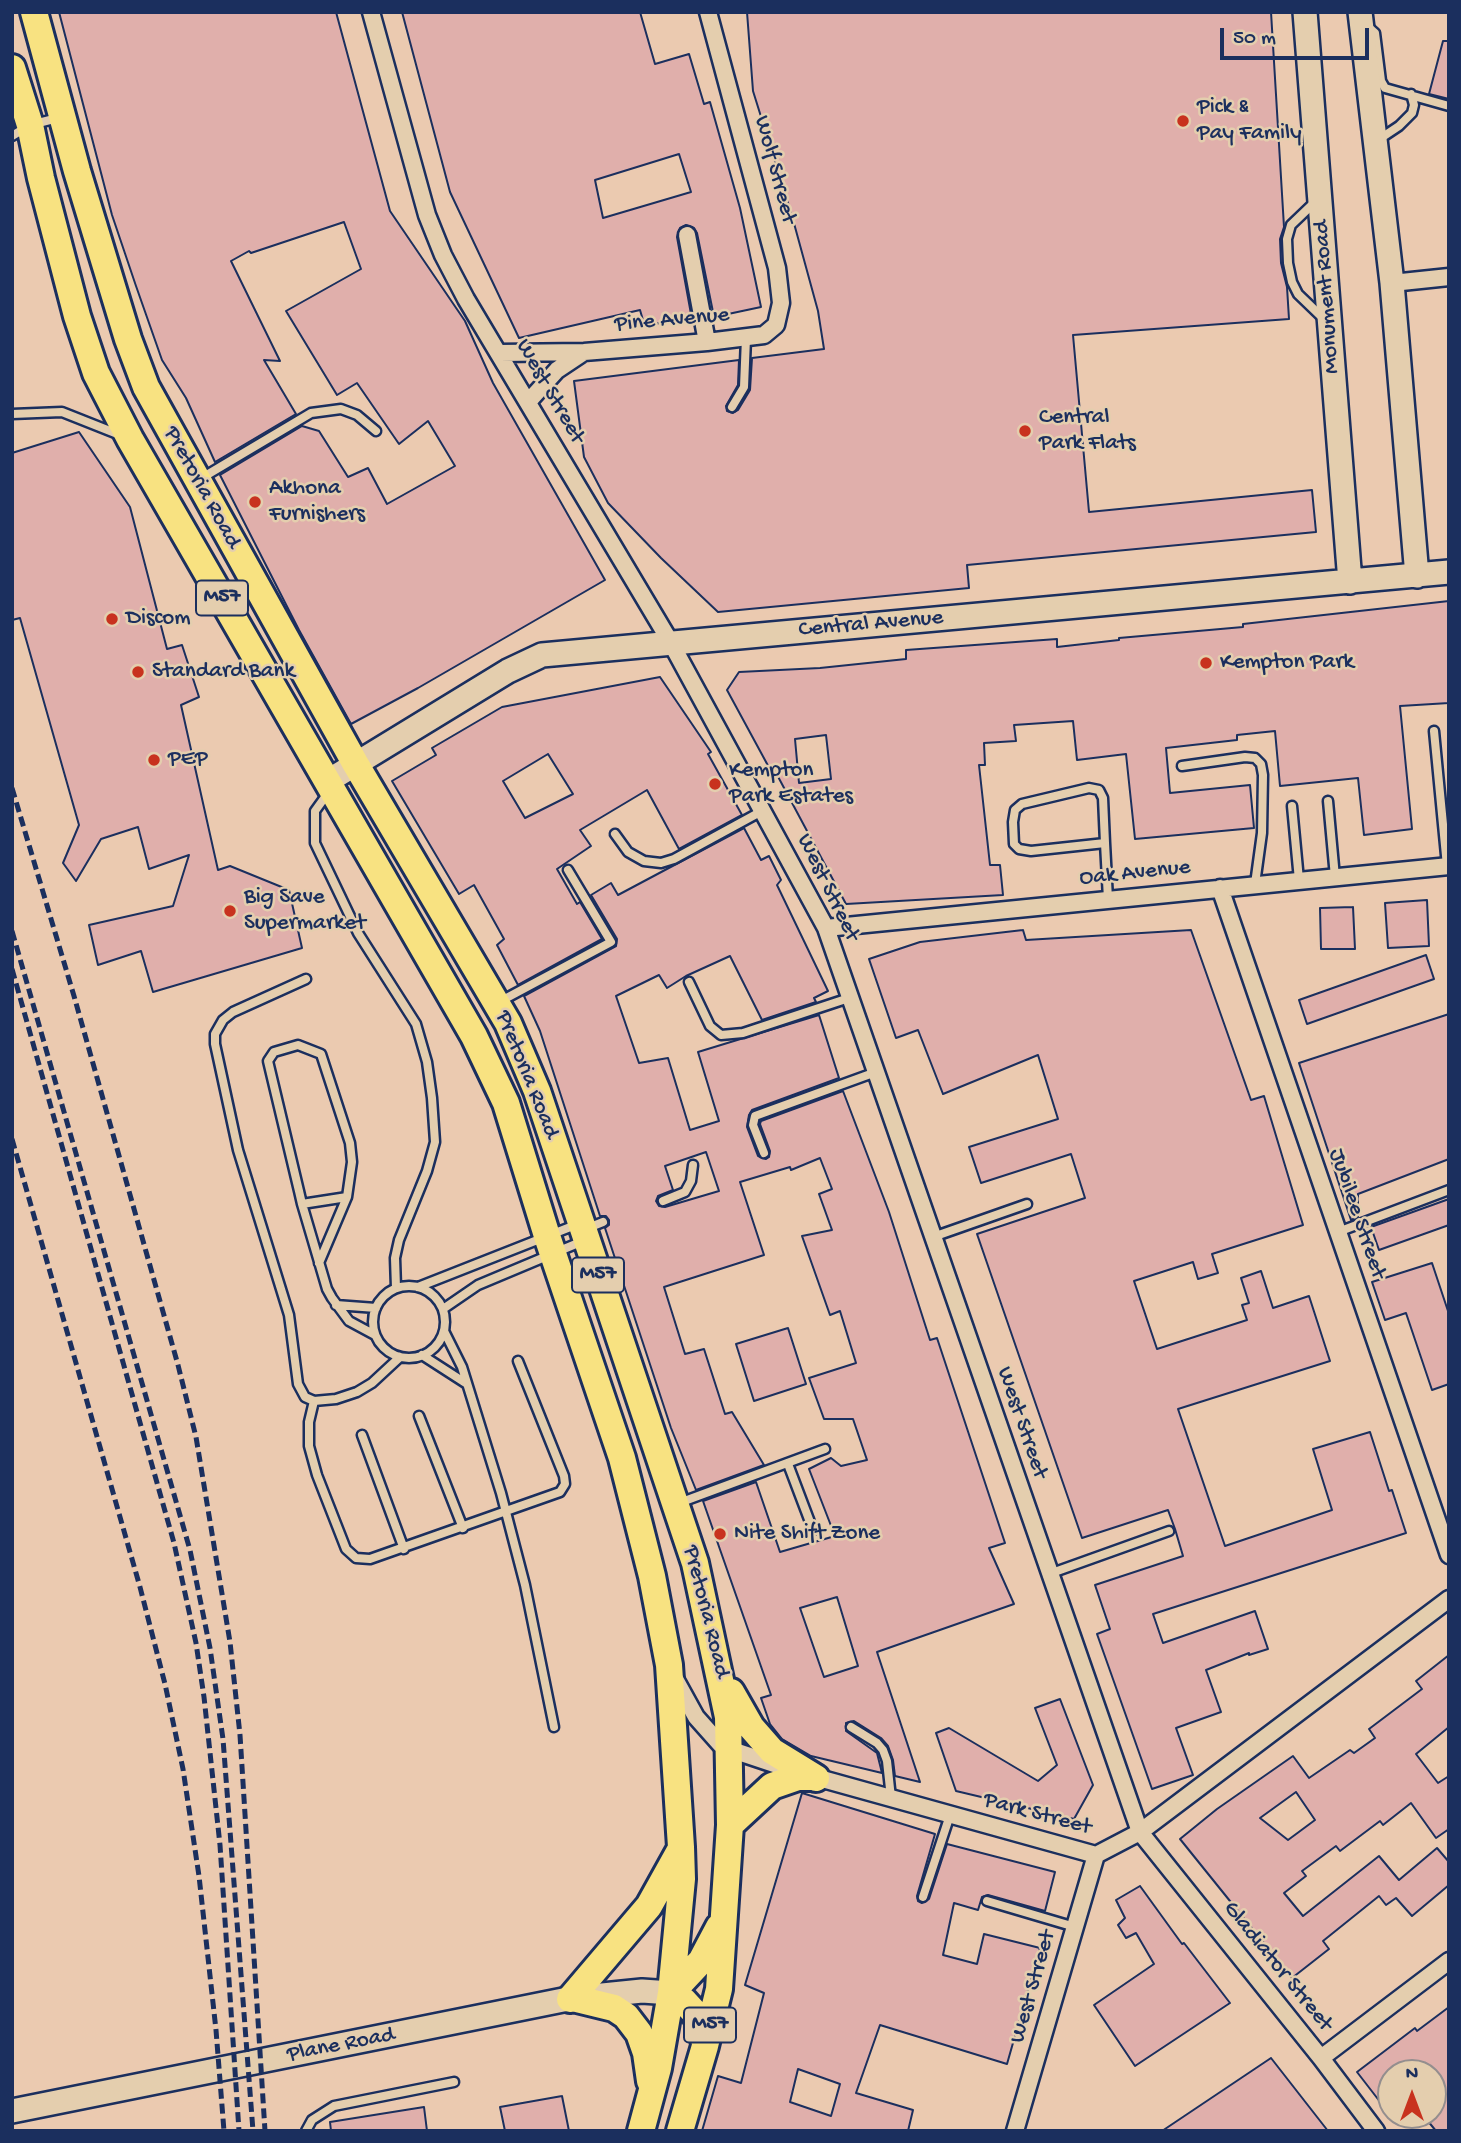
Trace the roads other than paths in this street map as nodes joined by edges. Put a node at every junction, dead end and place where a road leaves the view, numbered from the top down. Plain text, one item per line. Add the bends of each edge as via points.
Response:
1 (34, 12) edge
2 (371, 12) edge
3 (708, 12) edge
4 (1305, 12) edge
5 (1361, 16) edge
6 (12, 68) edge
7 (1411, 94) junction
8 (1449, 106) edge
9 (64, 116) junction
10 (21, 131) edge
11 (1376, 142) junction
12 (1320, 197) junction
13 (687, 235) dead end
14 (1449, 277) edge
15 (1392, 283) junction
16 (1329, 324) junction
17 (764, 335) joint
18 (746, 338) junction
19 (707, 342) junction
20 (584, 352) junction
21 (500, 353) junction
22 (528, 402) junction
23 (732, 407) dead end
24 (12, 414) edge
25 (376, 431) dead end
26 (130, 439) junction
27 (198, 481) junction
28 (1449, 572) edge
29 (1417, 576) junction
30 (1350, 582) junction
31 (671, 643) junction
32 (1434, 731) dead end
33 (355, 763) junction
34 (1182, 766) dead end
35 (330, 785) junction
36 (1328, 801) dead end
37 (1292, 806) dead end
38 (762, 811) junction
39 (615, 834) dead end
40 (1105, 843) junction
41 (1448, 866) edge
42 (568, 870) dead end
43 (1335, 877) junction
44 (1299, 880) junction
45 (1255, 884) junction
46 (1220, 888) junction
47 (1108, 899) junction
48 (826, 928) junction
49 (306, 979) dead end
50 (689, 982) dead end
51 (849, 998) junction
52 (497, 1003) junction
53 (876, 1072) junction
54 (764, 1153) dead end
55 (694, 1165) dead end
56 (1449, 1190) edge
57 (347, 1197) junction
58 (663, 1201) dead end
59 (302, 1204) junction
60 (1027, 1204) dead end
61 (588, 1229) junction
62 (1338, 1232) junction
63 (933, 1237) junction
64 (550, 1245) junction
65 (319, 1263) junction
66 (418, 1287) junction
67 (396, 1288) junction
68 (336, 1305) junction
69 (376, 1308) junction
70 (443, 1309) junction
71 (444, 1331) junction
72 (375, 1335) junction
73 (422, 1355) junction
74 (400, 1357) junction
75 (518, 1361) dead end
76 (467, 1384) junction
77 (314, 1401) junction
78 (419, 1416) dead end
79 (362, 1435) dead end
80 (825, 1449) dead end
81 (788, 1464) junction
82 (676, 1504) junction
83 (506, 1513) junction
84 (463, 1528) junction
85 (813, 1530) dead end
86 (1169, 1531) dead end
87 (404, 1549) junction
88 (1449, 1555) edge
89 (1049, 1574) junction
90 (1449, 1599) edge
91 (668, 1665) junction
92 (720, 1672) junction
93 (554, 1727) dead end
94 (850, 1727) dead end
95 (729, 1749) junction
96 (815, 1777) junction
97 (891, 1798) junction
98 (950, 1815) junction
99 (730, 1825) junction
100 (1140, 1832) junction
101 (681, 1847) junction
102 (1096, 1855) junction
103 (923, 1896) dead end
104 (987, 1901) dead end
105 (725, 1916) junction
106 (1075, 1927) junction
107 (1449, 1961) edge
108 (671, 1993) junction
109 (572, 1999) junction
110 (705, 2046) junction
111 (1321, 2058) junction
112 (454, 2082) dead end
113 (651, 2090) junction
114 (12, 2111) edge
115 (306, 2131) edge
116 (641, 2131) edge
117 (680, 2131) edge
118 (1015, 2131) edge
119 (1376, 2131) edge

1 - 9 main road, Pretoria Road / M57
2 - 21 street, West Street via 426,215 466,299
3 - 17 street, Wolf Street via 781,285 779,319
4 - 12 main road, Monument Road
5 - 7 lane via 1375,33 1385,88
5 - 11 main road
6 - 10 main road, Pretoria Road / M57
7 - 8 lane
7 - 11 lane via 1412,113
9 - 10 lane
9 - 27 main road, Pretoria Road / M57 via 132,351 146,387
10 - 26 main road, Pretoria Road / M57 via 41,178 88,354
11 - 15 main road
12 - 16 main road, Monument Road
12 - 16 lane via 1291,225 1287,251 1298,293
13 - 19 street
14 - 15 street
15 - 29 main road
16 - 30 main road, Monument Road
17 - 18 street, Pine Avenue
18 - 19 street, Pine Avenue
18 - 23 lane via 744,387
19 - 20 street, Pine Avenue
20 - 21 street, Pine Avenue
20 - 22 street via 557,370
21 - 22 street, West Street
22 - 31 street, West Street
24 - 26 lane via 62,412
25 - 27 lane via 341,409 311,413
26 - 35 main road, Pretoria Road / M57
27 - 33 main road, Pretoria Road / M57
28 - 29 main road, Central Avenue
29 - 30 main road, Central Avenue
30 - 31 main road, Central Avenue
31 - 33 main road, Central Avenue via 537,657
31 - 38 street, West Street
32 - 41 lane
33 - 35 main road, Central Avenue
33 - 52 main road, Pretoria Road / M57
34 - 45 lane via 1245,757 1261,764 1262,833
35 - 64 main road, Pretoria Road / M57 via 474,1036 506,1103
35 - 67 lane via 315,811 315,843 358,933 416,1024 432,1098 435,1142 399,1240
36 - 43 lane
37 - 44 lane
38 - 39 lane via 661,863 628,852
38 - 48 street, West Street
40 - 40 lane via 1099,790 1089,788 1022,804 1015,810 1014,844 1019,849
40 - 47 lane
41 - 43 street, Oak Avenue
42 - 52 lane via 611,942
43 - 44 street, Oak Avenue
44 - 45 street, Oak Avenue
45 - 46 street, Oak Avenue
46 - 47 street, Oak Avenue
46 - 62 street, Jubilee Street
47 - 48 street, Oak Avenue
48 - 51 street, West Street
49 - 77 lane via 233,1012 218,1027 215,1044 238,1150 289,1315 298,1384 305,1397
50 - 51 lane via 710,1026 721,1035 743,1033
51 - 53 street, West Street
52 - 61 main road, Pretoria Road / M57 via 537,1091
53 - 54 lane via 755,1116 753,1125
53 - 63 street, West Street
55 - 58 lane via 685,1192
56 - 62 lane
57 - 59 lane
57 - 59 lane via 350,1143 321,1054 298,1045 274,1052 268,1061
57 - 65 lane
59 - 65 lane
60 - 63 lane
61 - 64 lane
61 - 64 lane
61 - 82 main road, Pretoria Road / M57
62 - 88 street, Jubilee Street
63 - 89 street, West Street
64 - 66 lane
64 - 70 lane
64 - 91 main road, Pretoria Road / M57 via 622,1458 652,1576
65 - 68 lane
66 - 67 lane
66 - 70 lane via 437,1299
67 - 69 lane
68 - 69 lane
68 - 72 lane via 349,1321
69 - 72 lane
70 - 71 lane
71 - 73 lane via 439,1342
71 - 76 lane
72 - 74 lane via 381,1345
73 - 74 lane
73 - 76 lane
74 - 77 lane via 357,1392
75 - 83 lane via 565,1484 561,1492
76 - 83 lane
77 - 87 lane via 309,1446 346,1549 356,1558 370,1559
78 - 84 lane
79 - 87 lane
80 - 81 lane
81 - 82 lane
81 - 85 lane
82 - 92 main road, Pretoria Road / M57
83 - 84 lane
83 - 93 lane
84 - 87 lane
86 - 89 lane
89 - 100 street, West Street
90 - 100 street, Park Street
91 - 95 street, Park Street via 695,1717
91 - 101 main road, Pretoria Road / M57
92 - 95 main road, Pretoria Road / M57 via 729,1717
92 - 96 main road via 761,1740
94 - 97 lane via 883,1750
95 - 96 street, Park Street
95 - 99 main road, Pretoria Road / M57
96 - 97 street, Park Street
96 - 99 main road via 772,1786
97 - 98 street, Park Street
98 - 102 street, Park Street
98 - 103 lane
99 - 105 main road, Pretoria Road / M57
100 - 102 street, Park Street
100 - 111 street, Gladiator Street
101 - 108 main road, Pretoria Road / M57
101 - 109 main road via 649,1906
102 - 106 street, West Street
104 - 106 lane
105 - 108 main road via 701,1961
105 - 110 main road, Pretoria Road / M57 via 719,1989
106 - 118 street, West Street
107 - 111 street
108 - 109 main road, Plane Road via 642,1991
108 - 110 main road via 694,2012
108 - 113 main road, Pretoria Road / M57
109 - 113 main road via 614,2008 626,2016 646,2053
109 - 114 main road, Plane Road
110 - 117 main road, Pretoria Road / M57
111 - 119 street, Gladiator Street
112 - 115 lane via 334,2106 312,2120
113 - 116 main road, Pretoria Road / M57

